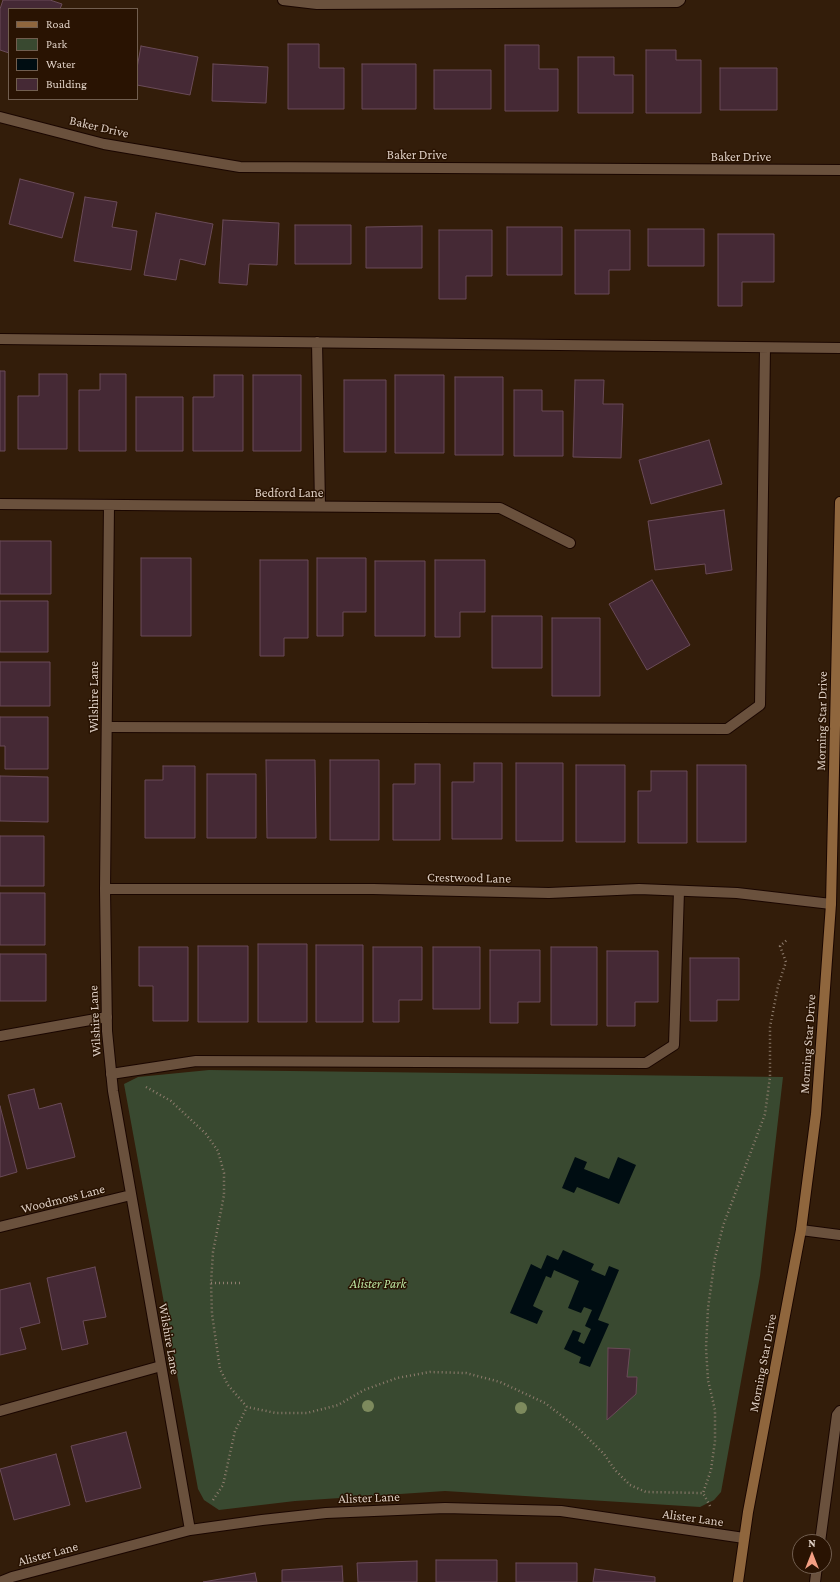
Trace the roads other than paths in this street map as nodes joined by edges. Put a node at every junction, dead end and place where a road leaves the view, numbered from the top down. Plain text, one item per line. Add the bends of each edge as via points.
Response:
1 (283, 0) edge
2 (680, 0) edge
3 (0, 116) edge
4 (840, 170) edge
5 (0, 339) edge
6 (317, 342) junction
7 (765, 348) junction
8 (840, 348) edge
9 (840, 502) edge
10 (0, 504) edge
11 (109, 505) junction
12 (320, 506) junction
13 (570, 543) dead end
14 (107, 727) junction
15 (106, 889) junction
16 (678, 891) junction
17 (831, 904) junction
18 (106, 1017) junction
19 (0, 1036) edge
20 (111, 1074) junction
21 (131, 1195) junction
22 (0, 1227) edge
23 (801, 1230) junction
24 (840, 1235) edge
25 (161, 1366) junction
26 (0, 1411) edge
27 (840, 1411) edge
28 (190, 1530) junction
29 (821, 1534) edge
30 (744, 1538) junction
31 (0, 1582) edge
32 (738, 1582) edge

1 - 2 street via 317,4
3 - 4 street, Baker Drive via 104,144 240,166
5 - 6 street
6 - 7 street
6 - 12 street
7 - 8 street
7 - 14 street via 760,705 727,729
9 - 17 street, Morning Star Drive
10 - 11 street, Bedford Lane
11 - 12 street, Bedford Lane
11 - 14 street, Wilshire Lane
12 - 13 street, Bedford Lane via 500,508
14 - 15 street, Wilshire Lane
15 - 16 street, Crestwood Lane via 373,889 549,893 639,889
15 - 18 street, Wilshire Lane
16 - 17 street, Crestwood Lane via 737,893
16 - 20 street via 674,1045 646,1063 196,1061
17 - 23 street, Morning Star Drive via 816,1114
18 - 19 street
18 - 20 street, Wilshire Lane
20 - 21 street, Wilshire Lane
21 - 22 street, Woodmoss Lane
21 - 25 street, Wilshire Lane
23 - 24 street
23 - 30 street, Morning Star Drive
25 - 26 street
25 - 28 street, Wilshire Lane
27 - 29 street via 837,1415
28 - 30 street, Alister Lane via 326,1513 445,1508 561,1511
28 - 31 street, Alister Lane
30 - 32 street, Morning Star Drive

